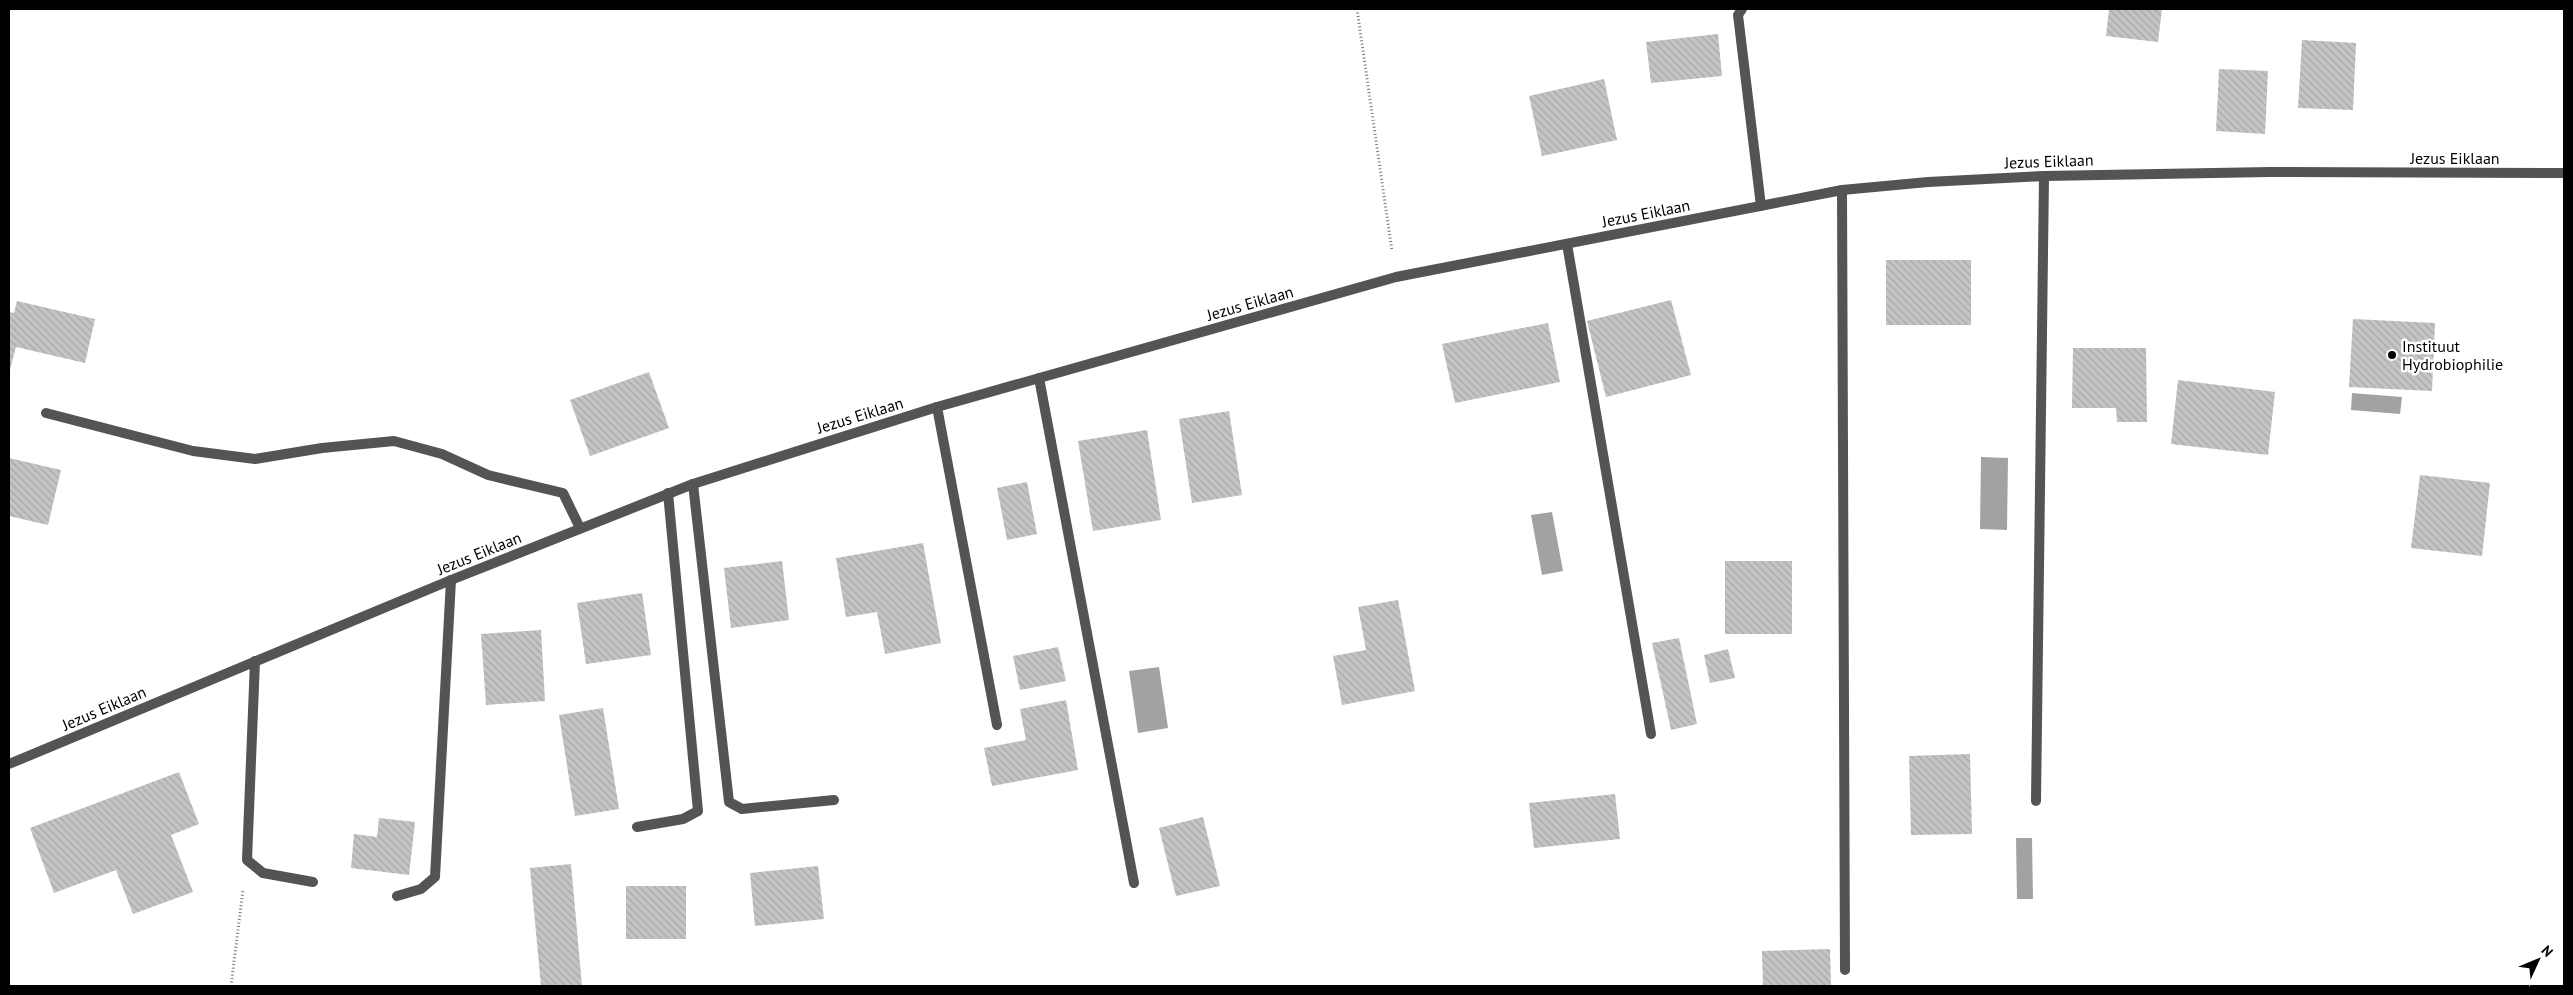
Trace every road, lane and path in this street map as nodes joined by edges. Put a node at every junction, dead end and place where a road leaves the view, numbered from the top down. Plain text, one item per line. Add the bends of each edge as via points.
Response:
1 (1357, 9) edge
2 (1742, 9) edge
3 (2564, 173) edge
4 (2044, 176) junction
5 (1842, 190) junction
6 (1761, 206) junction
7 (1566, 244) junction
8 (1396, 277) junction
9 (1039, 378) junction
10 (937, 407) junction
11 (46, 414) dead end
12 (693, 484) junction
13 (668, 493) junction
14 (580, 528) junction
15 (451, 580) junction
16 (255, 661) junction
17 (997, 725) dead end
18 (1651, 734) dead end
19 (9, 764) edge
20 (834, 800) dead end
21 (2036, 801) dead end
22 (637, 827) dead end
23 (246, 860) junction
24 (313, 882) dead end
25 (1134, 884) dead end
26 (397, 896) dead end
27 (1845, 970) dead end
28 (231, 986) edge

1 - 8 path
2 - 6 street via 1738,15
3 - 4 street, Jezus Eiklaan via 2270,172
4 - 5 street, Jezus Eiklaan
4 - 21 street
5 - 6 street, Jezus Eiklaan
5 - 27 street
6 - 7 street, Jezus Eiklaan
7 - 8 street, Jezus Eiklaan
7 - 18 street
8 - 9 street, Jezus Eiklaan
9 - 10 street, Jezus Eiklaan
9 - 25 street
10 - 12 street, Jezus Eiklaan
10 - 17 street
11 - 14 street via 193,451 254,459 394,441 442,454 488,475 562,492
12 - 13 street, Jezus Eiklaan
12 - 20 street via 729,802 742,809
13 - 14 street, Jezus Eiklaan
13 - 22 street via 698,811 683,819
14 - 15 street, Jezus Eiklaan
15 - 16 street, Jezus Eiklaan
15 - 26 street via 435,877 421,889
16 - 19 street, Jezus Eiklaan
16 - 23 street
23 - 24 street via 263,873
23 - 28 path

